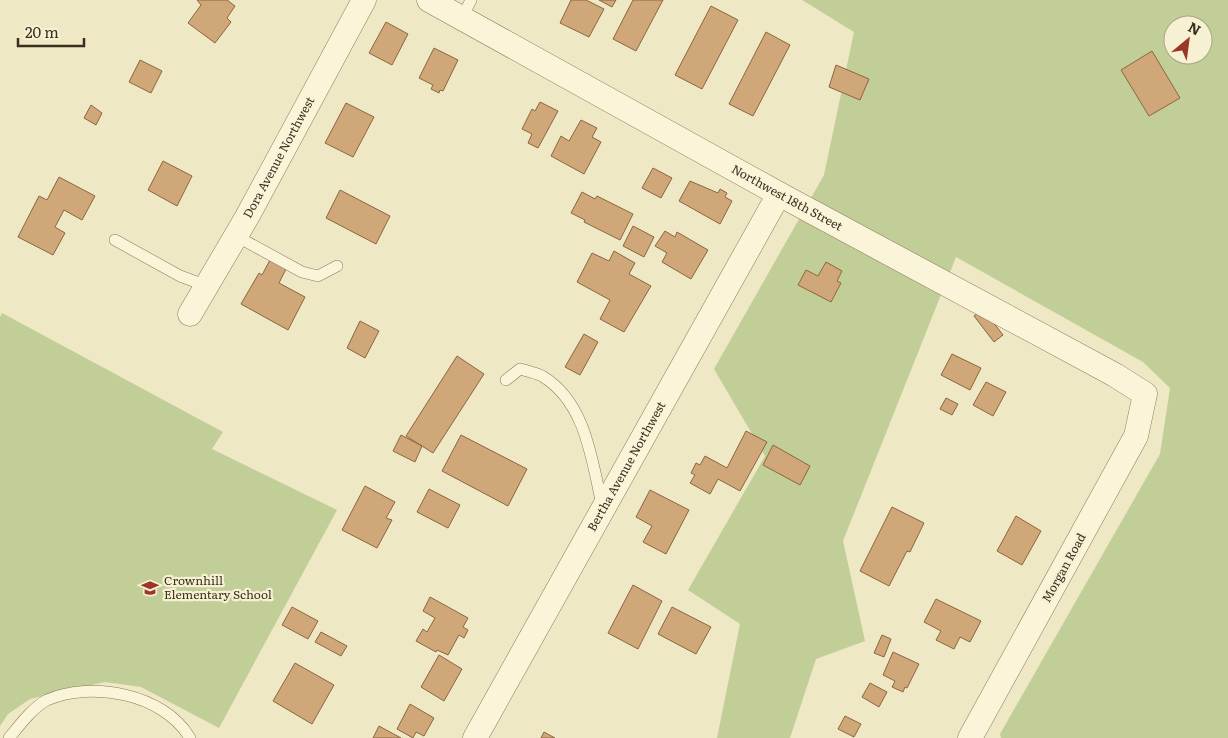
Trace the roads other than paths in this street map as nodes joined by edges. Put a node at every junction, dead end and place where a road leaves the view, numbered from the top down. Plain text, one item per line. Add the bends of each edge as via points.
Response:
1 (364, 0) edge
2 (429, 0) edge
3 (466, 9) edge
4 (779, 194) junction
5 (236, 236) junction
6 (115, 240) dead end
7 (337, 266) dead end
8 (207, 286) junction
9 (190, 314) dead end
10 (506, 380) dead end
11 (1145, 394) joint
12 (603, 510) junction
13 (9, 738) edge
14 (190, 738) edge
15 (475, 738) edge
16 (970, 738) edge

1 - 5 street, Dora Avenue Northwest
2 - 3 street, Northwest 18th Street
3 - 4 street, Northwest 18th Street
4 - 11 street, Northwest 18th Street via 1115,374
4 - 12 street, Bertha Avenue Northwest
5 - 7 lane via 302,272 318,276
5 - 8 street, Dora Avenue Northwest
6 - 8 lane via 180,276
8 - 9 street, Dora Avenue Northwest
10 - 12 lane via 520,369 541,376 562,392 577,416 588,447
11 - 16 street, Morgan Road via 1136,436
12 - 15 street, Bertha Avenue Northwest
13 - 14 lane via 46,701 95,691 133,697 162,711

